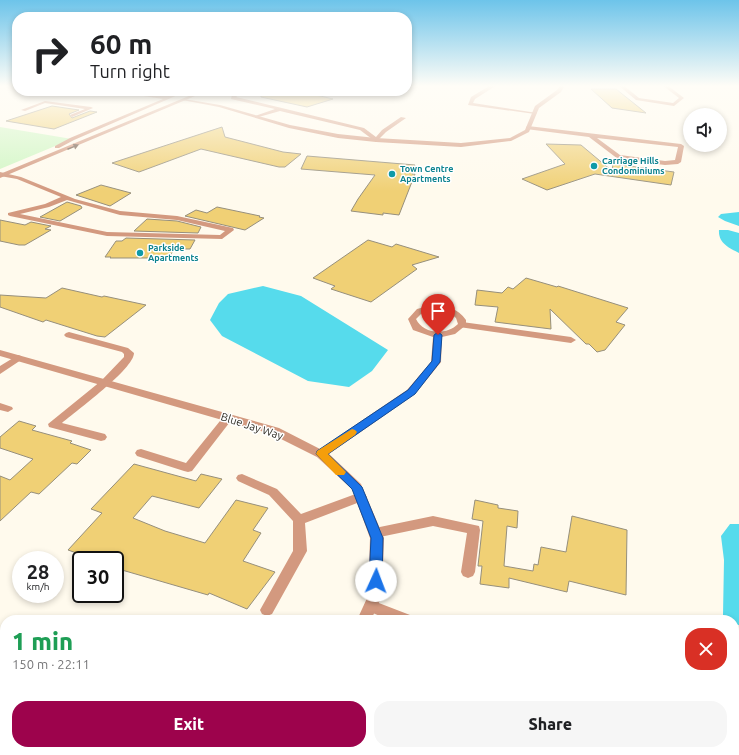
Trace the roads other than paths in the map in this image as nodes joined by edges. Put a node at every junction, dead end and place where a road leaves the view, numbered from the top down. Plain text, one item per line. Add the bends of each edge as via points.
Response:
1 (116, 120) edge
2 (135, 120) edge
3 (270, 120) edge
4 (326, 120) edge
5 (400, 120) edge
6 (532, 120) edge
7 (528, 128) junction
8 (590, 135) junction
9 (376, 140) junction
10 (24, 166) junction
11 (1, 175) edge
12 (65, 198) junction
13 (462, 325) junction
14 (69, 335) dead end
15 (438, 335) junction
16 (571, 340) dead end
17 (0, 353) edge
18 (18, 358) junction
19 (0, 371) edge
20 (105, 383) junction
21 (228, 418) junction
22 (101, 438) dead end
23 (140, 453) dead end
24 (321, 454) junction
25 (242, 478) dead end
26 (361, 497) junction
27 (299, 520) junction
28 (375, 534) junction
29 (468, 572) dead end
30 (371, 606) junction
31 (266, 610) dead end
32 (366, 615) edge
33 (393, 615) edge

1 - 10 street via 72,139
10 -> 2 street
3 - 9 street via 324,133
4 - 9 street via 362,130
5 - 9 street
6 - 7 street
7 - 8 street
7 - 9 street via 511,139 485,144
8 - 8 street via 681,146 678,162 665,163 618,156
10 - 11 street
11 - 12 street via 19,178
12 - 12 street via 120,213 177,218 230,230 222,237 106,234 10,214 47,206
13 - 15 street via 454,332
13 - 15 street via 460,316 448,309 432,308 418,311 412,319 416,328
13 - 16 street
14 - 20 street via 129,353 129,358
15 - 24 street via 436,362 411,392
17 - 18 street, Blue Jay Way
18 - 19 street
18 - 20 street, Blue Jay Way
20 - 21 street, Blue Jay Way
20 - 22 street via 54,424
21 - 23 street via 188,468
21 - 24 street, Blue Jay Way via 275,431
24 - 26 street, Blue Jay Way via 356,487
25 - 27 street via 273,492
26 - 27 street
26 - 28 street, Blue Jay Way
27 - 31 street via 300,551
28 - 29 street via 433,521 474,530
28 - 30 street, Blue Jay Way via 376,596
30 - 32 street, Blue Jay Way
30 - 33 street

